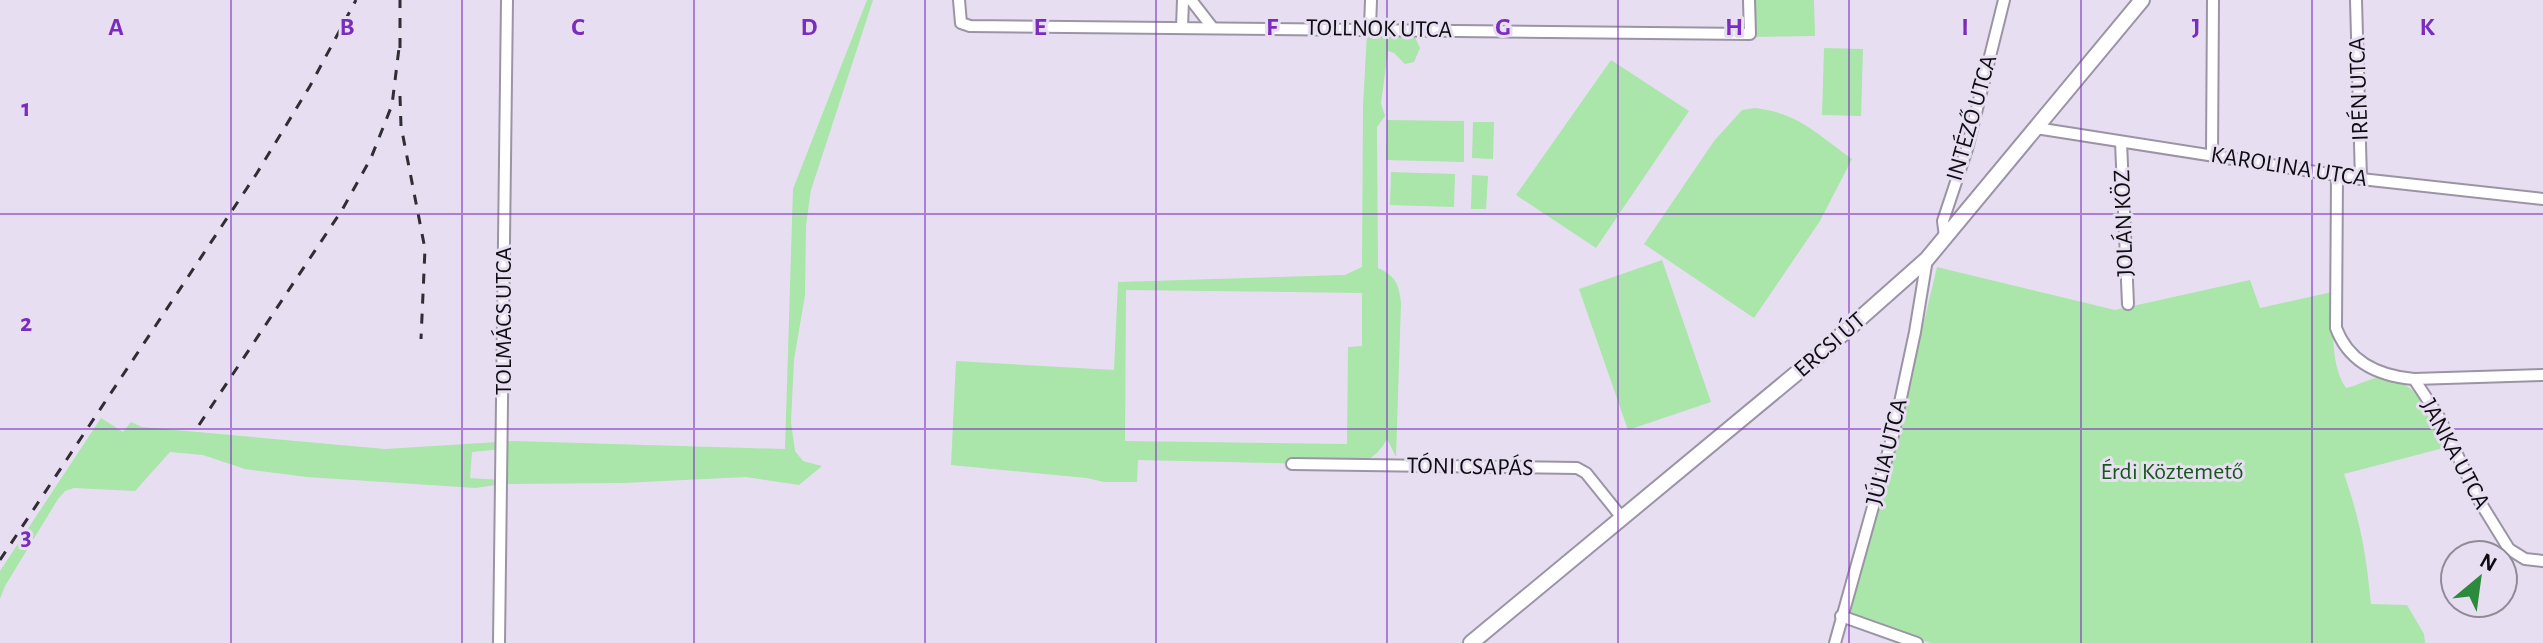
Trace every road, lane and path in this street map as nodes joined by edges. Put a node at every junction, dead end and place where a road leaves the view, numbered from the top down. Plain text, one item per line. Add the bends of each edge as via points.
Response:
1 (507, 0) edge
2 (959, 0) edge
3 (1183, 0) edge
4 (1191, 0) edge
5 (1371, 0) edge
6 (1749, 0) edge
7 (2004, 0) edge
8 (2142, 0) edge
9 (2213, 0) edge
10 (2356, 0) edge
11 (1212, 27) junction
12 (1182, 28) junction
13 (1370, 28) junction
14 (2036, 128) junction
15 (2121, 142) junction
16 (2212, 155) junction
17 (2337, 175) junction
18 (2361, 179) junction
19 (2543, 199) edge
20 (1945, 237) junction
21 (1927, 259) junction
22 (2128, 304) dead end
23 (2543, 375) edge
24 (2414, 379) junction
25 (1292, 464) dead end
26 (1623, 519) junction
27 (2543, 561) edge
28 (1841, 616) junction
29 (499, 643) edge
30 (1471, 643) edge
31 (1835, 643) edge
32 (1917, 643) edge

1 - 29 street, TOLMÁCS UTCA
2 - 12 street, TOLLNOK UTCA via 961,23 970,26
3 - 12 street
4 - 11 street
5 - 13 street
6 - 13 street, TOLLNOK UTCA via 1750,34
7 - 20 street, INTÉZŐ UTCA via 1945,214
8 - 14 main road, ERCSI ÚT
9 - 16 street
10 - 18 street, IRÉN UTCA
11 - 12 street, TOLLNOK UTCA
11 - 13 street, TOLLNOK UTCA
14 - 15 street, KAROLINA UTCA
14 - 20 main road, ERCSI ÚT
15 - 16 street, KAROLINA UTCA
15 - 22 street, JOLÁN KÖZ
16 - 17 street, KAROLINA UTCA
17 - 18 street, KAROLINA UTCA
17 - 24 street, JANKA UTCA via 2336,328 2361,363 2377,373
18 - 19 street, KAROLINA UTCA
20 - 21 main road, ERCSI ÚT
21 - 26 main road, ERCSI ÚT
21 - 28 street, JÚLIA UTCA via 1893,435
23 - 24 street
24 - 27 street, JANKA UTCA via 2509,549 2525,559
25 - 26 street, TÓNI CSAPÁS via 1577,468
26 - 30 main road, ERCSI ÚT
28 - 31 street, JÚLIA UTCA
28 - 32 street

